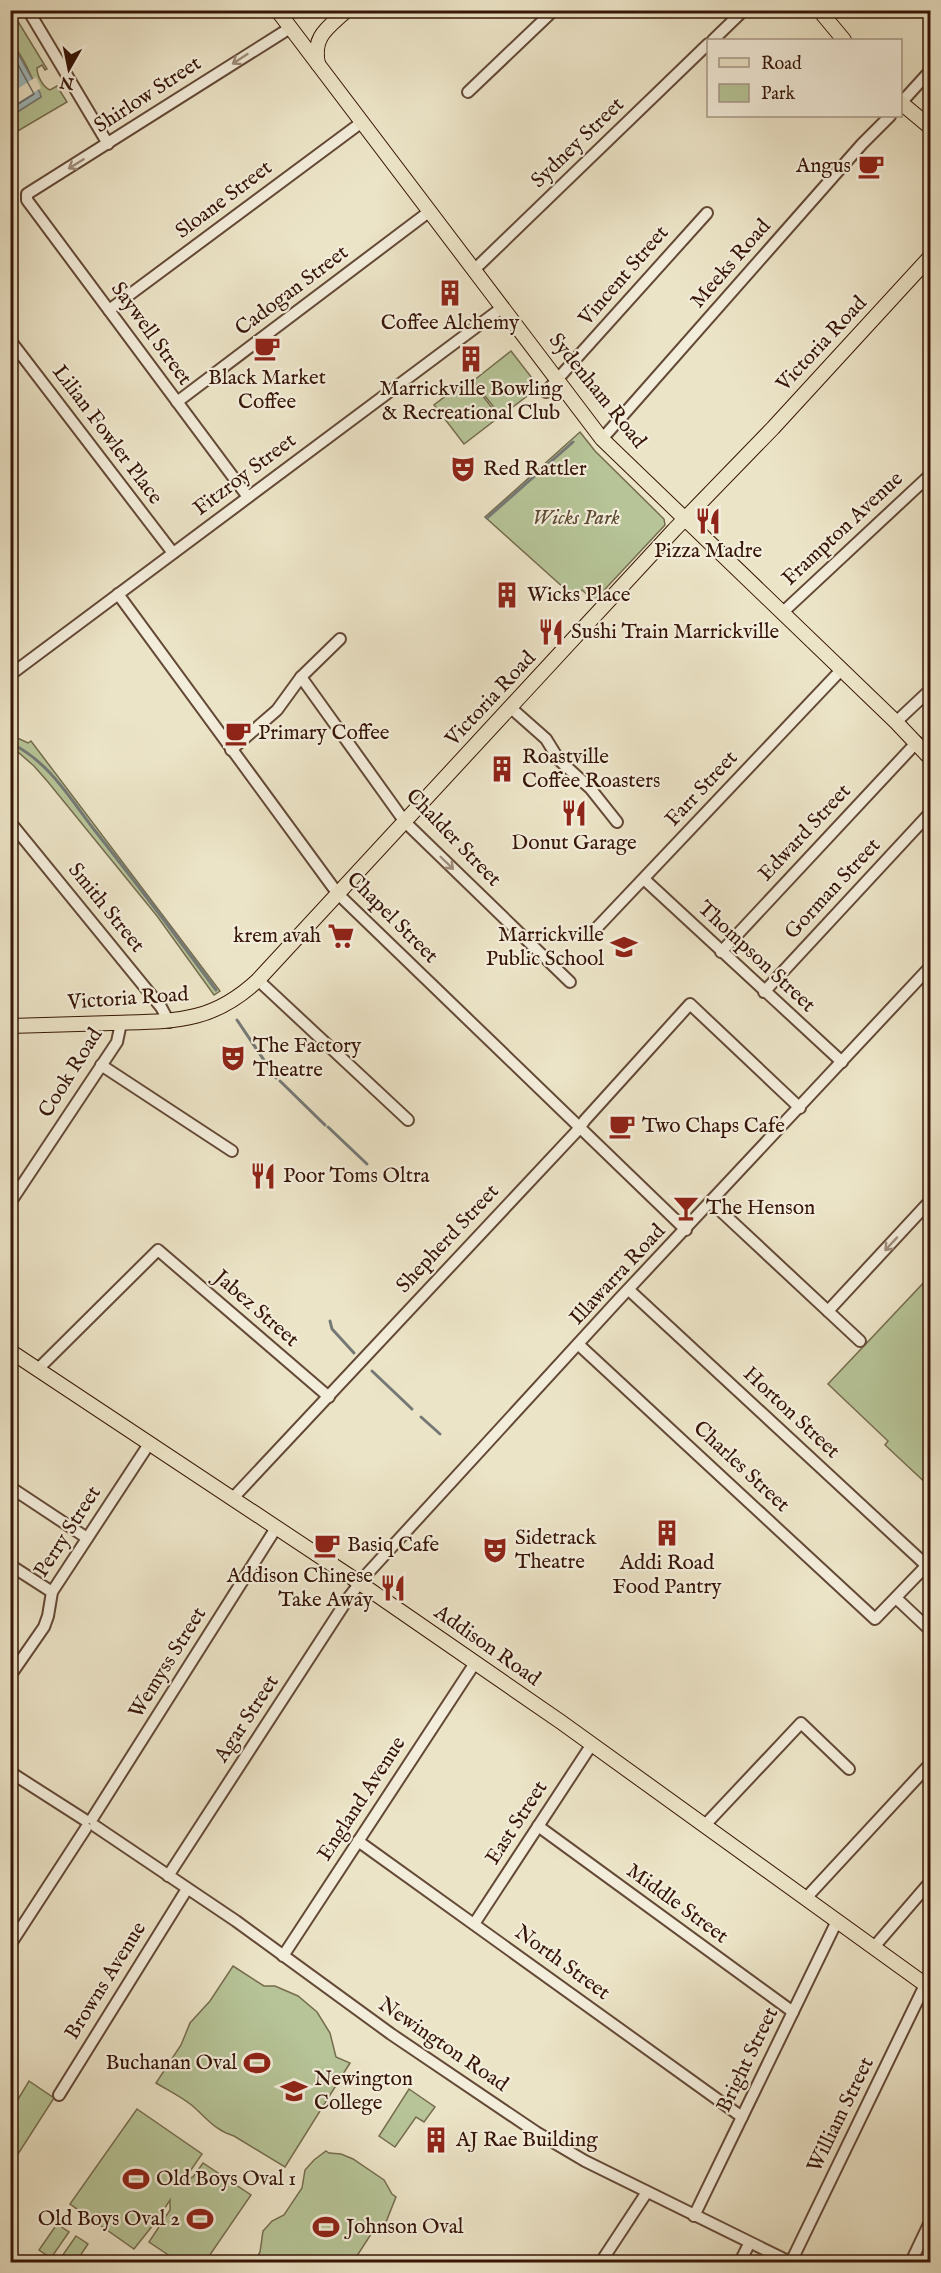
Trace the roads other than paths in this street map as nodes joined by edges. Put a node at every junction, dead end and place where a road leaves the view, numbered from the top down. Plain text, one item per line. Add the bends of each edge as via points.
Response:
1 (27, 10) edge
2 (277, 10) edge
3 (347, 10) edge
4 (554, 10) edge
5 (744, 10) edge
6 (819, 10) edge
7 (291, 30) junction
8 (320, 36) junction
9 (713, 39) edge
10 (843, 39) edge
11 (707, 45) edge
12 (319, 66) junction
13 (930, 71) edge
14 (468, 92) dead end
15 (902, 102) edge
16 (902, 104) edge
17 (889, 117) edge
18 (362, 122) junction
19 (930, 127) edge
20 (108, 144) junction
21 (27, 194) joint
22 (430, 211) junction
23 (707, 213) dead end
24 (930, 257) edge
25 (475, 269) junction
26 (503, 307) junction
27 (109, 309) junction
28 (10, 340) edge
29 (558, 380) junction
30 (546, 392) dead end
31 (177, 402) junction
32 (602, 439) junction
33 (930, 475) edge
34 (248, 497) junction
35 (686, 519) junction
36 (173, 553) junction
37 (118, 594) junction
38 (782, 613) junction
39 (340, 639) dead end
40 (842, 669) junction
41 (10, 675) edge
42 (301, 677) junction
43 (930, 690) edge
44 (511, 708) junction
45 (897, 722) junction
46 (917, 742) junction
47 (231, 750) junction
48 (930, 758) edge
49 (930, 813) edge
50 (10, 822) edge
51 (405, 822) junction
52 (617, 822) dead end
53 (645, 880) junction
54 (338, 894) junction
55 (590, 935) dead end
56 (721, 952) junction
57 (930, 967) edge
58 (258, 980) junction
59 (570, 982) dead end
60 (764, 992) junction
61 (169, 1022) junction
62 (121, 1023) junction
63 (10, 1026) edge
64 (842, 1062) junction
65 (101, 1065) junction
66 (800, 1108) junction
67 (408, 1120) dead end
68 (579, 1128) junction
69 (232, 1151) dead end
70 (930, 1202) edge
71 (10, 1203) edge
72 (711, 1203) junction
73 (686, 1230) junction
74 (629, 1290) junction
75 (828, 1311) junction
76 (860, 1341) dead end
77 (579, 1345) junction
78 (10, 1351) edge
79 (38, 1369) junction
80 (328, 1397) junction
81 (149, 1443) junction
82 (10, 1487) edge
83 (232, 1499) junction
84 (276, 1528) junction
85 (87, 1538) junction
86 (928, 1563) edge
87 (10, 1565) edge
88 (359, 1583) junction
89 (51, 1592) junction
90 (896, 1598) junction
91 (930, 1630) edge
92 (475, 1662) junction
93 (10, 1676) edge
94 (592, 1744) junction
95 (930, 1764) edge
96 (849, 1769) dead end
97 (10, 1772) edge
98 (90, 1823) junction
99 (705, 1825) junction
100 (538, 1826) junction
101 (358, 1841) junction
102 (168, 1876) junction
103 (930, 1882) edge
104 (187, 1888) junction
105 (806, 1898) junction
106 (837, 1921) junction
107 (474, 1924) junction
108 (10, 1945) edge
109 (874, 1947) junction
110 (283, 1956) junction
111 (928, 1986) edge
112 (793, 2012) junction
113 (59, 2095) dead end
114 (742, 2117) junction
115 (647, 2192) junction
116 (694, 2216) junction
117 (930, 2222) edge
118 (749, 2244) junction
119 (601, 2262) edge
120 (740, 2262) edge
121 (790, 2262) edge
122 (911, 2262) edge

1 - 20 street
2 - 7 main road, Sydenham Road
3 - 8 main road
4 - 14 street
5 - 9 street
6 - 10 main road
7 - 8 main road via 308,37
7 - 12 main road, Sydenham Road
7 -> 20 street, Shirlow Street
8 - 12 main road
11 - 25 street, Sydney Street
12 - 18 main road, Sydenham Road
13 - 15 street
16 - 19 main road
17 - 32 street, Meeks Road
18 - 22 main road, Sydenham Road
18 - 27 street, Sloane Street
20 -> 21 street, Shirlow Street
21 - 27 street, Saywell Street via 27,200
22 - 25 main road, Sydenham Road
22 - 31 street, Cadogan Street
23 - 29 street, Vincent Street
24 - 35 main road, Victoria Road
25 - 26 main road, Sydenham Road
26 - 29 main road, Sydenham Road
26 - 34 street, Fitzroy Street
27 - 31 street, Saywell Street
28 - 36 street, Lilian Fowler Place
29 - 30 street, Vincent Street
29 - 32 main road, Sydenham Road
31 - 34 street, Saywell Street
32 - 35 main road, Sydenham Road
33 - 38 street, Frampton Avenue
34 - 36 street, Fitzroy Street
35 - 38 main road, Sydenham Road
35 - 44 main road, Victoria Road
36 - 37 street, Fitzroy Street
37 - 41 street, Fitzroy Street
37 - 47 street, Chapel Street
38 - 40 main road, Sydenham Road
39 - 42 street
40 - 45 main road, Sydenham Road
40 - 53 street, Farr Street
42 - 47 street via 277,710
42 - 51 street, Chalder Street
43 - 45 street
44 - 51 main road, Victoria Road
44 - 52 street via 546,739 559,760 590,788
45 - 46 main road, Sydenham Road
46 - 48 main road, Sydenham Road
46 - 56 street, Edward Street
47 - 54 street, Chapel Street
49 - 60 street, Gorman Street
50 - 61 street, Smith Street via 161,1007
51 - 54 main road, Victoria Road
51 -> 59 street, Chalder Street
53 - 55 street, Farr Street
53 - 56 street, Thompson Street
54 - 58 main road, Victoria Road
54 - 68 street, Chapel Street
56 - 60 street, Thompson Street
57 - 64 street, Illawarra Road
58 - 61 main road, Victoria Road via 220,1008
58 - 67 street
60 - 64 street, Thompson Street
61 - 62 main road, Victoria Road
62 - 63 main road, Victoria Road
62 - 65 street, Cook Road via 117,1042
64 - 66 street, Illawarra Road
65 - 69 street
65 - 71 street, Cook Road
66 - 68 street, Shepherd Street via 690,1004
66 - 72 street, Illawarra Road
68 - 73 street, Chapel Street
68 - 80 street, Shepherd Street
70 -> 75 street
72 - 73 street, Illawarra Road
72 - 75 street
73 - 74 street, Illawarra Road
74 - 77 street, Illawarra Road
74 - 86 street, Horton Street
75 - 76 street
77 - 88 street, Illawarra Road
77 - 90 street, Charles Street via 875,1620
78 - 79 main road, Addison Road
79 - 80 street, Jabez Street via 158,1250
79 - 81 main road, Addison Road
80 - 83 street, Shepherd Street
81 - 83 main road, Addison Road
81 - 85 street, Perry Street
82 - 85 street
83 - 84 main road, Addison Road
84 - 88 main road, Addison Road
84 - 98 street, Wemyss Street
85 - 89 street, Perry Street
86 - 90 street
87 - 89 street
88 - 92 main road, Addison Road
88 - 102 street, Agar Street
89 - 93 street, Perry Street via 44,1627
90 - 91 street
92 - 94 main road, Addison Road
92 - 101 street, England Avenue
94 - 99 main road, Addison Road
94 - 100 street, East Street
95 - 105 street
96 - 99 street via 801,1723
97 - 98 street, Newington Road
98 - 102 street, Newington Road
98 - 108 street, Wemyss Street
99 - 105 main road, Addison Road
100 - 107 street, East Street
100 - 112 street, Middle Street
101 - 107 street, North Street
101 - 110 street, England Avenue
102 - 104 street, Newington Road
103 - 109 street
104 - 110 street, Newington Road
104 - 113 street, Browns Avenue
105 - 106 main road, Addison Road
106 - 109 main road, Addison Road
106 - 112 street, Bright Street
107 - 114 street, North Street
109 - 111 main road, Addison Road
110 - 115 street, Newington Road via 536,2132
111 - 121 street, William Street
112 - 114 street, Bright Street
114 - 116 street, Bright Street
115 - 116 street, Newington Road
115 - 119 street
116 - 118 street, Newington Road
117 - 122 street
118 - 120 street
118 - 121 street, Newington Road

